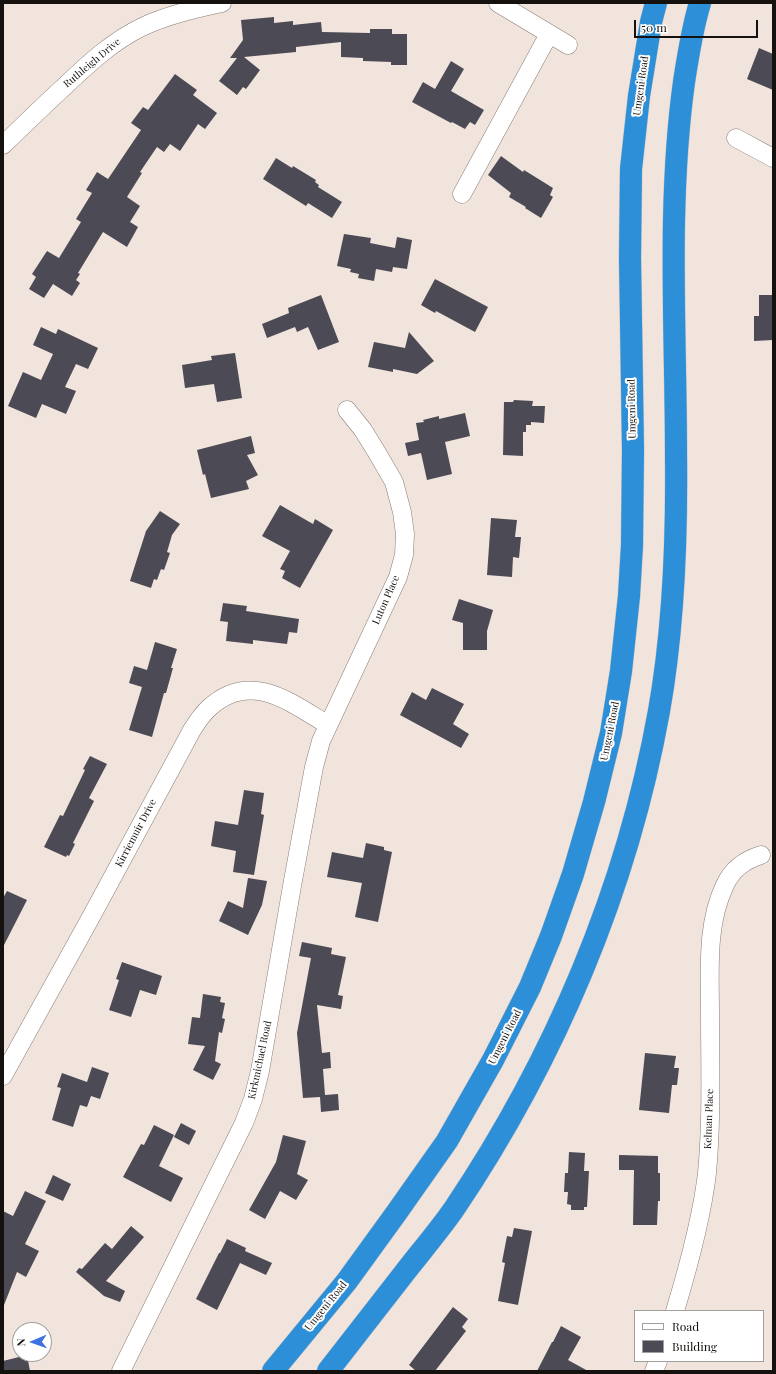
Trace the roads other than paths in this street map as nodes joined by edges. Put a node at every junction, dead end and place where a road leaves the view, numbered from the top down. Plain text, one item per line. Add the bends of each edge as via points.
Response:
1 (222, 3) edge
2 (498, 3) edge
3 (656, 3) edge
4 (700, 3) edge
5 (549, 34) junction
6 (568, 45) dead end
7 (736, 138) dead end
8 (3, 145) edge
9 (773, 158) edge
10 (462, 194) dead end
11 (347, 410) dead end
12 (328, 725) junction
13 (761, 855) dead end
14 (3, 1076) edge
15 (675, 1310) edge
16 (121, 1371) edge
17 (273, 1371) edge
18 (328, 1371) edge

1 - 8 street, Ruthleigh Drive via 167,18 128,34 86,65
2 - 5 street
3 - 17 highway, Umgeni Road via 639,96 631,169 632,529 629,596 611,733 594,802 573,874 551,936 530,987 493,1060 447,1141 347,1281
4 - 18 highway via 687,64 676,167 676,464 669,633 659,709 631,830 588,959 563,1017 494,1146 452,1211
5 - 6 street
5 - 10 street
7 - 9 street
11 - 12 street, Luton Place via 363,430 394,482 402,512 404,555 398,577
12 - 14 street, Kirriemuir Drive via 272,694 254,690 230,694 209,708 192,730
12 - 16 street, Kirkmichael Road via 314,767 253,1099 244,1123
13 - 15 street, Kelman Place via 741,864 725,883 713,924 710,950 710,1105 706,1174 690,1258

